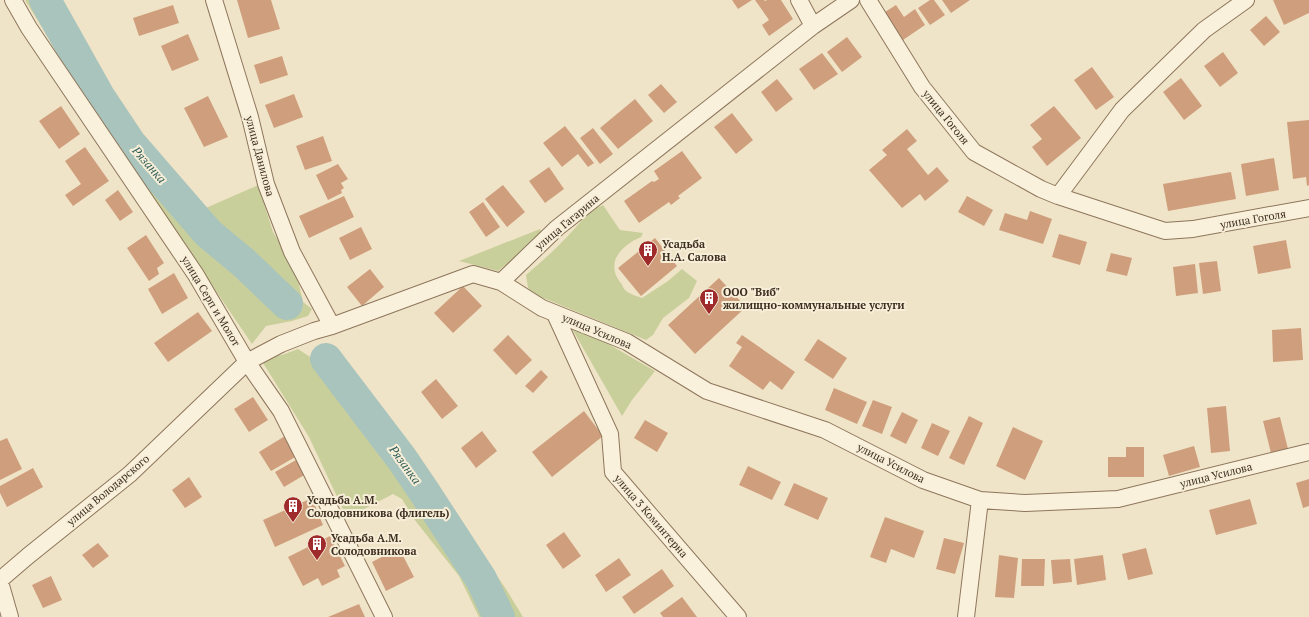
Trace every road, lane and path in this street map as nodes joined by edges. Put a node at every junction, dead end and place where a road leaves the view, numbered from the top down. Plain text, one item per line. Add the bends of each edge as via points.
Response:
1 (13, 0) edge
2 (214, 0) edge
3 (799, 0) edge
4 (851, 0) edge
5 (868, 0) edge
6 (1246, 0) edge
7 (813, 26) junction
8 (1058, 196) junction
9 (1309, 208) edge
10 (501, 282) junction
11 (555, 314) junction
12 (332, 326) junction
13 (247, 362) junction
14 (1309, 452) edge
15 (980, 500) junction
16 (0, 581) edge
17 (10, 617) edge
18 (384, 617) edge
19 (738, 617) edge
20 (966, 617) edge

1 - 13 street, улица Серп и Молот via 29,28 196,275
2 - 12 street, улица Данилова via 250,117 266,184 292,252
3 - 7 street
4 - 7 street, улица Гагарина
5 - 8 street, улица Гоголя via 922,87 974,152 1041,190
6 - 8 street via 1204,30 1122,110
7 - 10 street, улица Гагарина via 557,228
8 - 9 street, улица Гоголя via 1165,231 1194,229
10 - 11 street, улица Усилова
10 - 12 street via 473,274
11 - 15 street, улица Усилова via 627,342 707,391 825,430 923,480
11 - 19 street, улица 3 Коминтерна via 610,434 613,472
12 - 13 street via 281,344
13 - 16 street, улица Володарского via 130,474
13 - 18 street, улица Серп и Молот via 282,411
14 - 15 street, улица Усилова via 1118,499 1024,504
15 - 20 street
16 - 17 street

